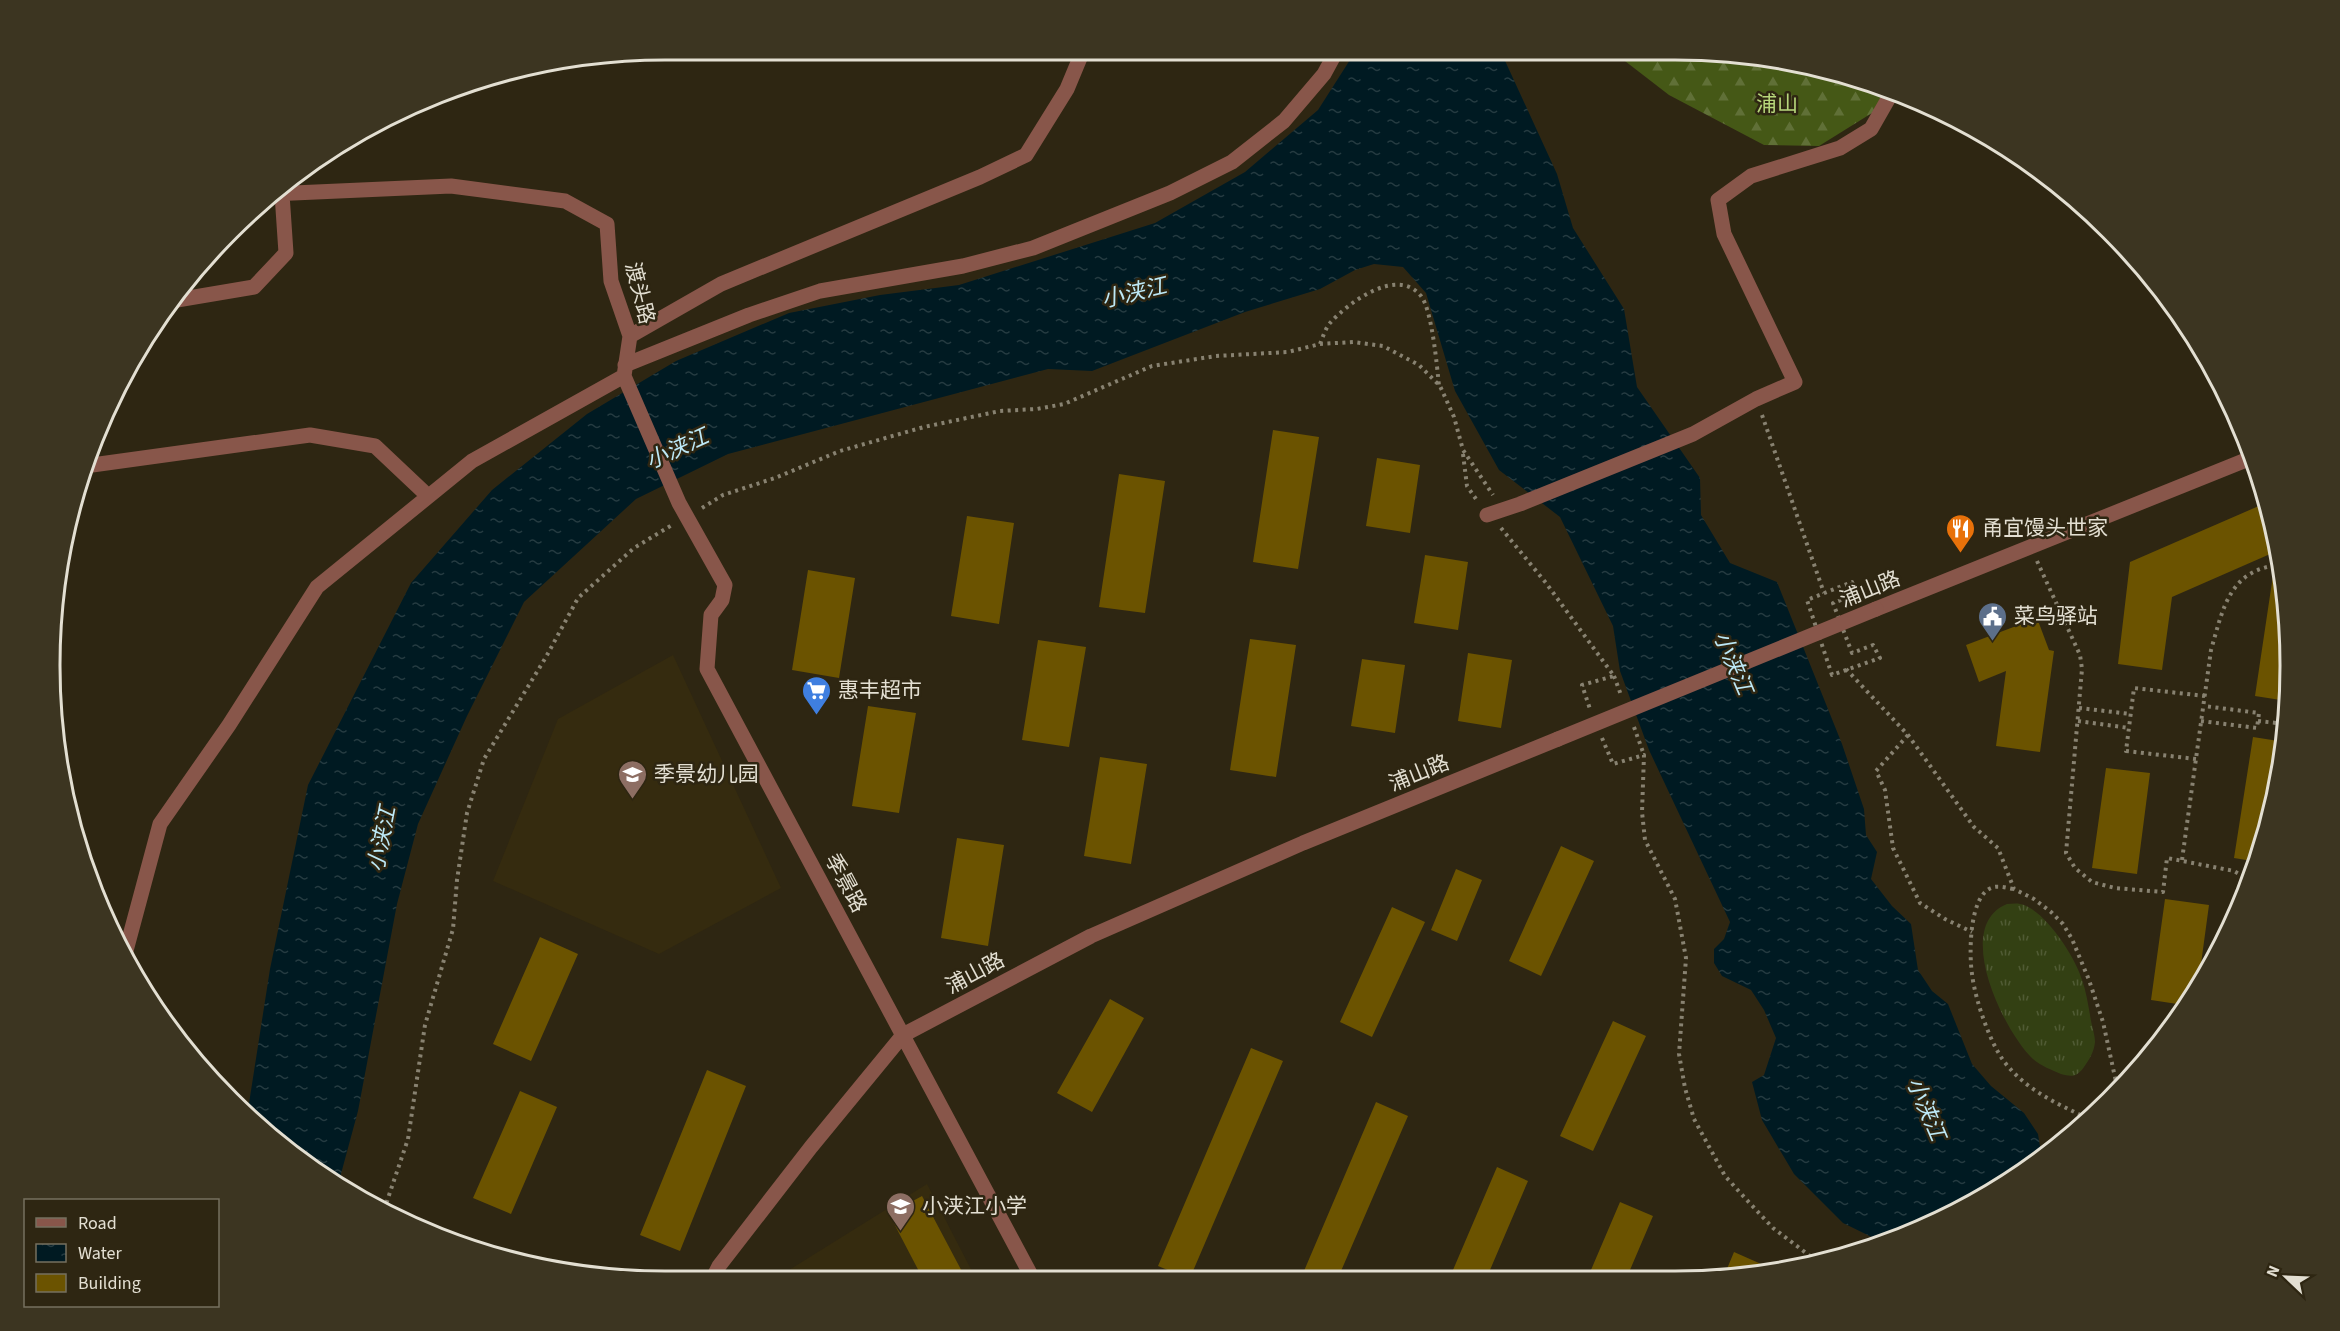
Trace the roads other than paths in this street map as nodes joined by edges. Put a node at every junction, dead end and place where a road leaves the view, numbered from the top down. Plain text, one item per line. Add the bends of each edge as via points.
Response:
1 (1079, 60) edge
2 (1332, 60) edge
3 (1888, 99) edge
4 (286, 194) edge
5 (277, 201) edge
6 (184, 299) edge
7 (630, 336) junction
8 (624, 370) junction
9 (2244, 461) edge
10 (94, 465) edge
11 (428, 496) junction
12 (1487, 515) road end
13 (128, 944) edge
14 (903, 1035) junction
15 (716, 1271) edge
16 (1029, 1271) edge

1 - 7 street via 1067,89 1026,154 980,177 721,284
2 - 8 street via 1284,121 1232,162 1170,193 1033,248 963,266 820,291 750,315
3 - 12 street via 1871,129 1840,148 1751,176 1718,200 1724,234 1796,382 1693,434
4 - 7 street, 渡头路 via 451,186 565,201 607,225 611,281
5 - 6 street via 286,253 254,287
7 - 8 street, 渡头路
8 - 11 street via 472,461
8 - 14 street, 季景路 via 683,510 725,585 722,600 711,615 707,669
9 - 14 street, 浦山路, bridge via 1303,843 1090,936
10 - 11 street via 310,435 375,446
11 - 13 street via 317,586 229,725 160,824
14 - 15 street, 浦山路
14 - 16 street, 季景路

